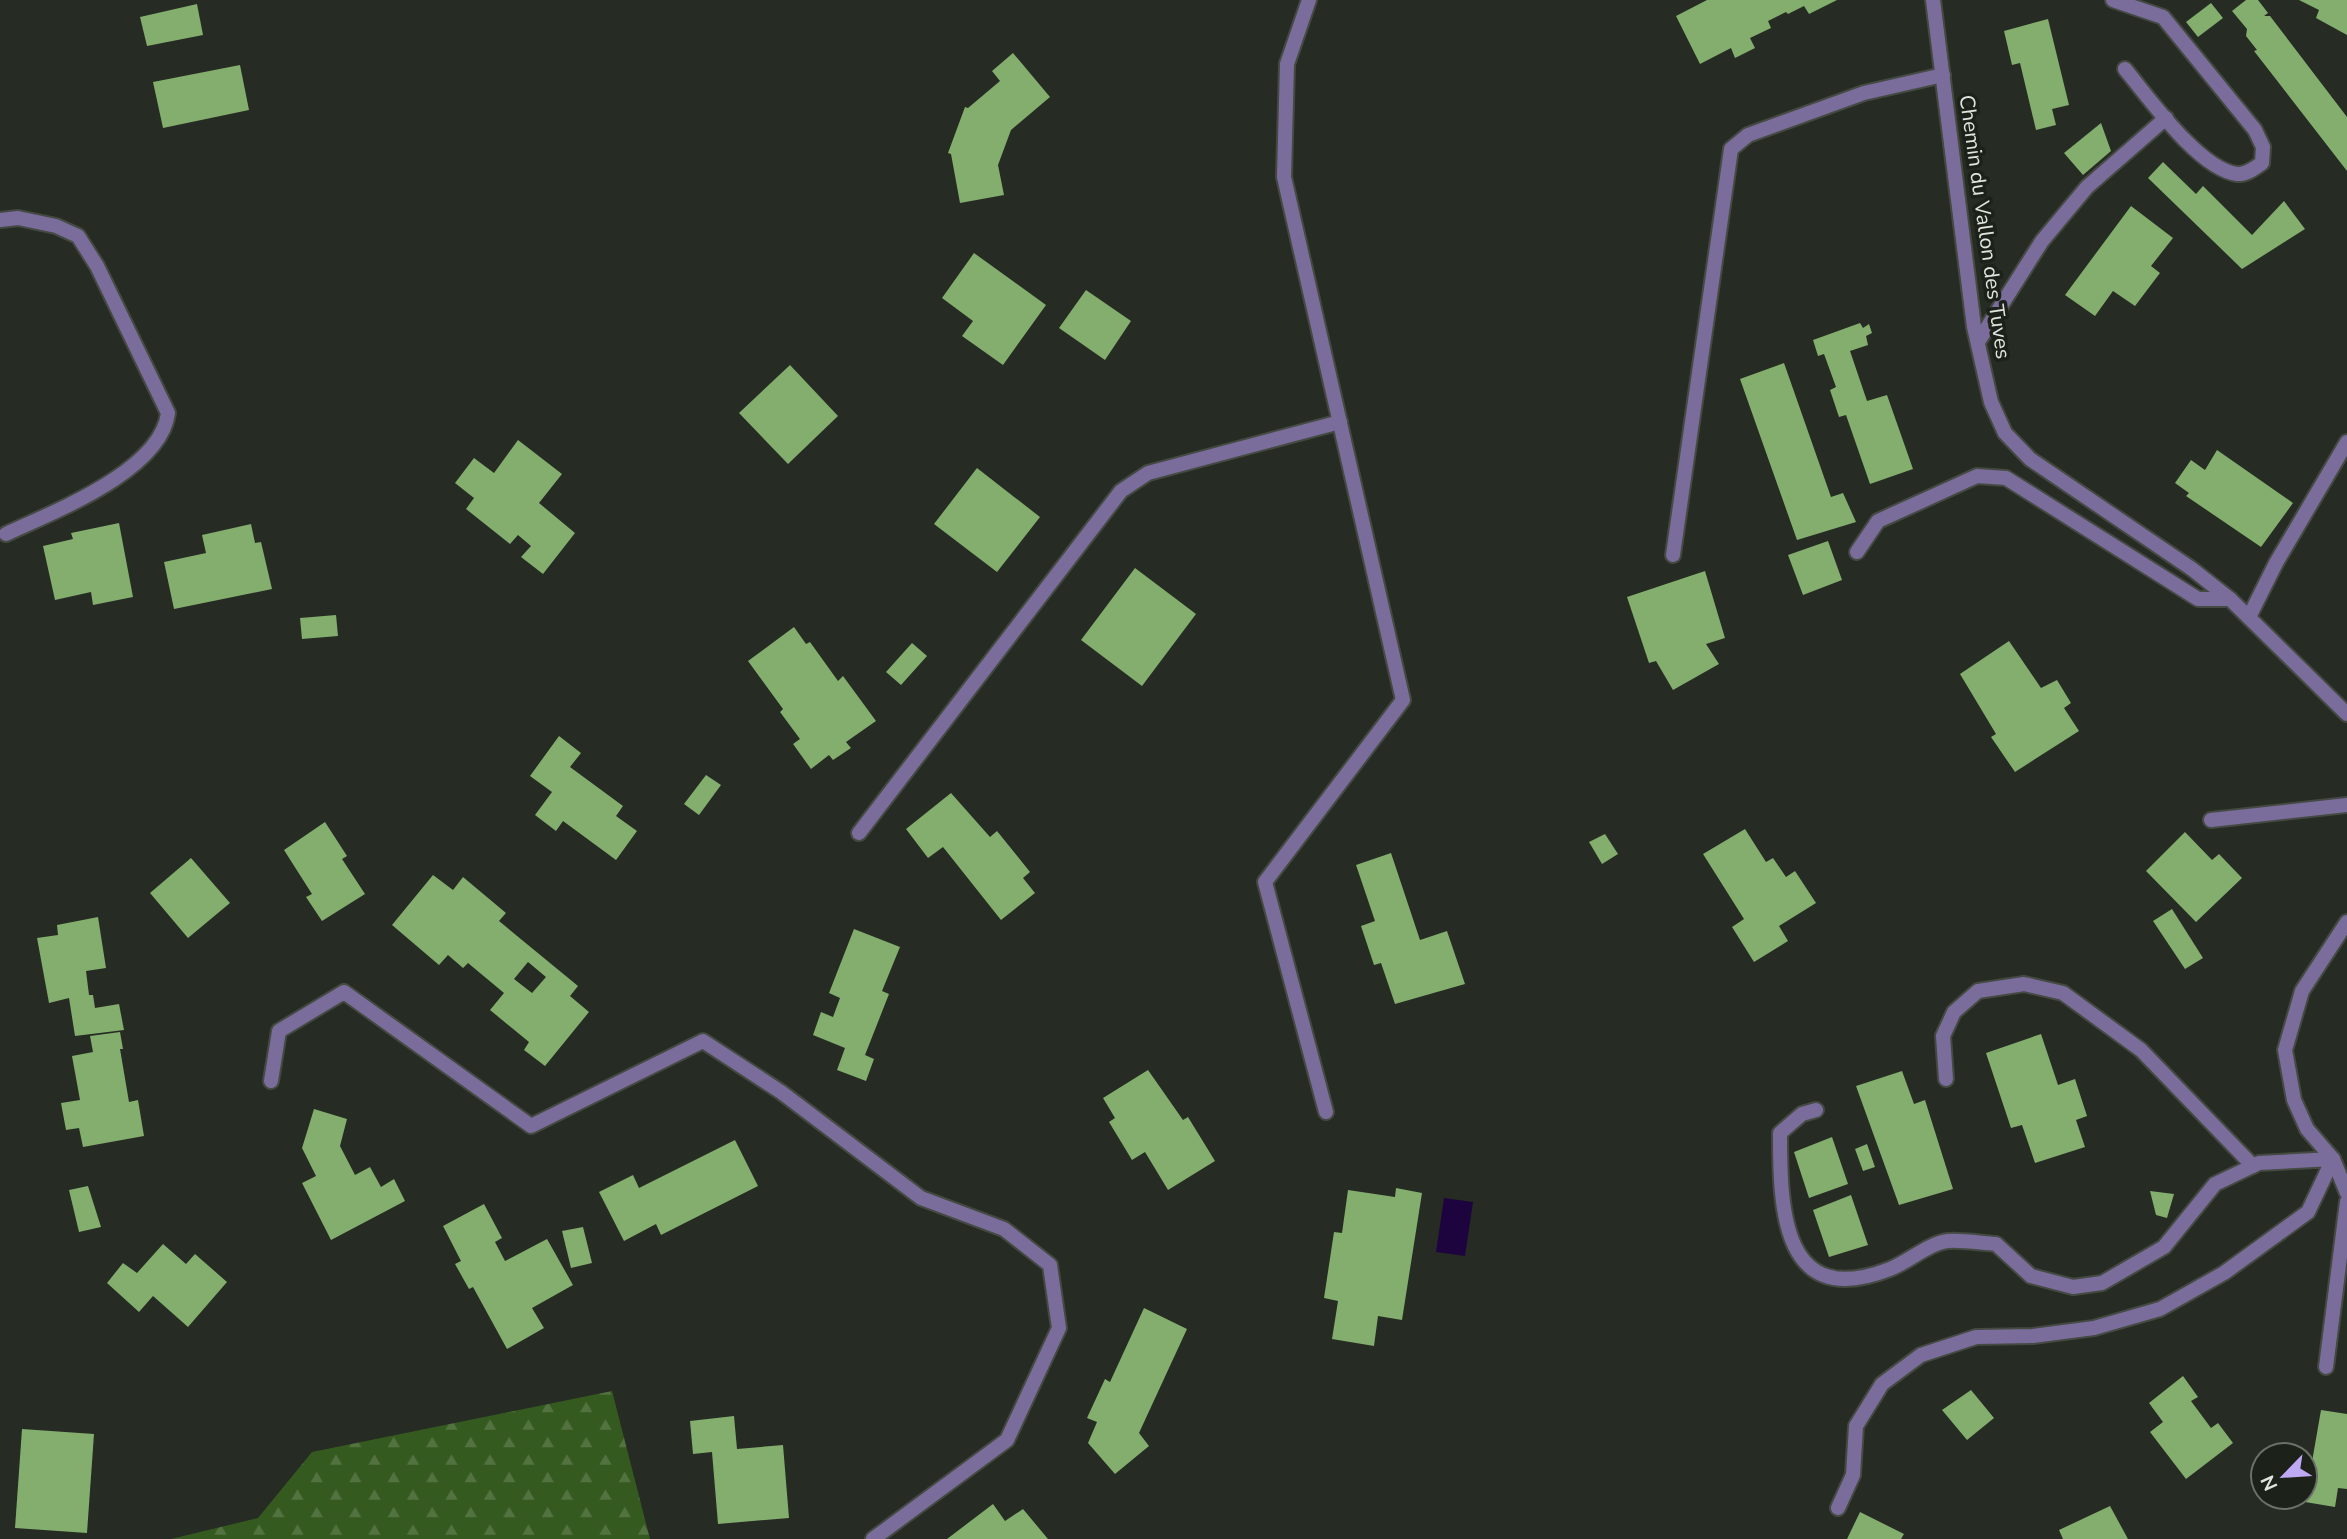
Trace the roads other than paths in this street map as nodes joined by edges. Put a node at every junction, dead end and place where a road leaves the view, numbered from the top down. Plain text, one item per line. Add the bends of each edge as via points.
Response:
1 (1310, 0) edge
2 (1933, 0) edge
3 (2113, 0) edge
4 (2125, 69) dead end
5 (1943, 75) junction
6 (2166, 118) junction
7 (0, 220) edge
8 (1978, 342) junction
9 (1340, 422) junction
10 (2347, 442) edge
11 (6, 534) dead end
12 (1857, 552) dead end
13 (1673, 555) dead end
14 (2230, 599) junction
15 (2249, 617) junction
16 (2347, 714) edge
17 (2347, 805) edge
18 (2211, 820) dead end
19 (859, 833) dead end
20 (2347, 922) edge
21 (1947, 1079) dead end
22 (271, 1081) dead end
23 (1816, 1110) dead end
24 (1326, 1112) dead end
25 (2333, 1159) junction
26 (2253, 1166) junction
27 (2347, 1193) edge
28 (2347, 1202) edge
29 (2326, 1367) dead end
30 (1838, 1508) dead end
31 (873, 1539) edge

1 - 9 street via 1287,64 1284,177
2 - 5 street, Chemin du Vallon des Tuves
3 - 6 street via 2163,17 2255,130 2263,147 2262,163 2237,174 2202,157
4 - 6 street
5 - 8 street, Chemin du Vallon des Tuves
5 - 13 street via 1864,93 1748,135 1731,149
6 - 8 street via 2087,187 2042,241
7 - 11 street via 18,218 78,236 168,413 159,441 105,487
8 - 14 street, Chemin du Vallon des Tuves via 1991,402 2005,433 2030,459
9 - 19 street via 1148,473 1121,491
9 - 24 street via 1403,700 1265,882
10 - 15 street
12 - 14 street via 1878,521 1977,476 2006,478 2198,599
14 - 15 street, Chemin du Vallon des Tuves
15 - 16 street, Chemin du Vallon des Tuves
17 - 18 street
20 - 25 street via 2302,990 2285,1050 2298,1110 2307,1129
21 - 26 street via 1943,1035 1954,1012 1978,991 2024,984 2063,993 2141,1050
22 - 31 street via 279,1031 344,992 531,1126 703,1041 781,1092 921,1198 1004,1229 1050,1265 1059,1328 1007,1440
23 - 26 street via 1802,1114 1780,1133 1780,1194 1795,1250 1818,1275 1847,1280 1889,1269 1946,1241 1996,1244 2031,1276 2073,1287 2102,1283 2164,1247 2216,1184
25 - 26 street
25 - 27 street
25 - 30 street via 2308,1212 2224,1273 2160,1309 2094,1328 1976,1337 1921,1355 1882,1384 1856,1426 1853,1475
28 - 29 street

